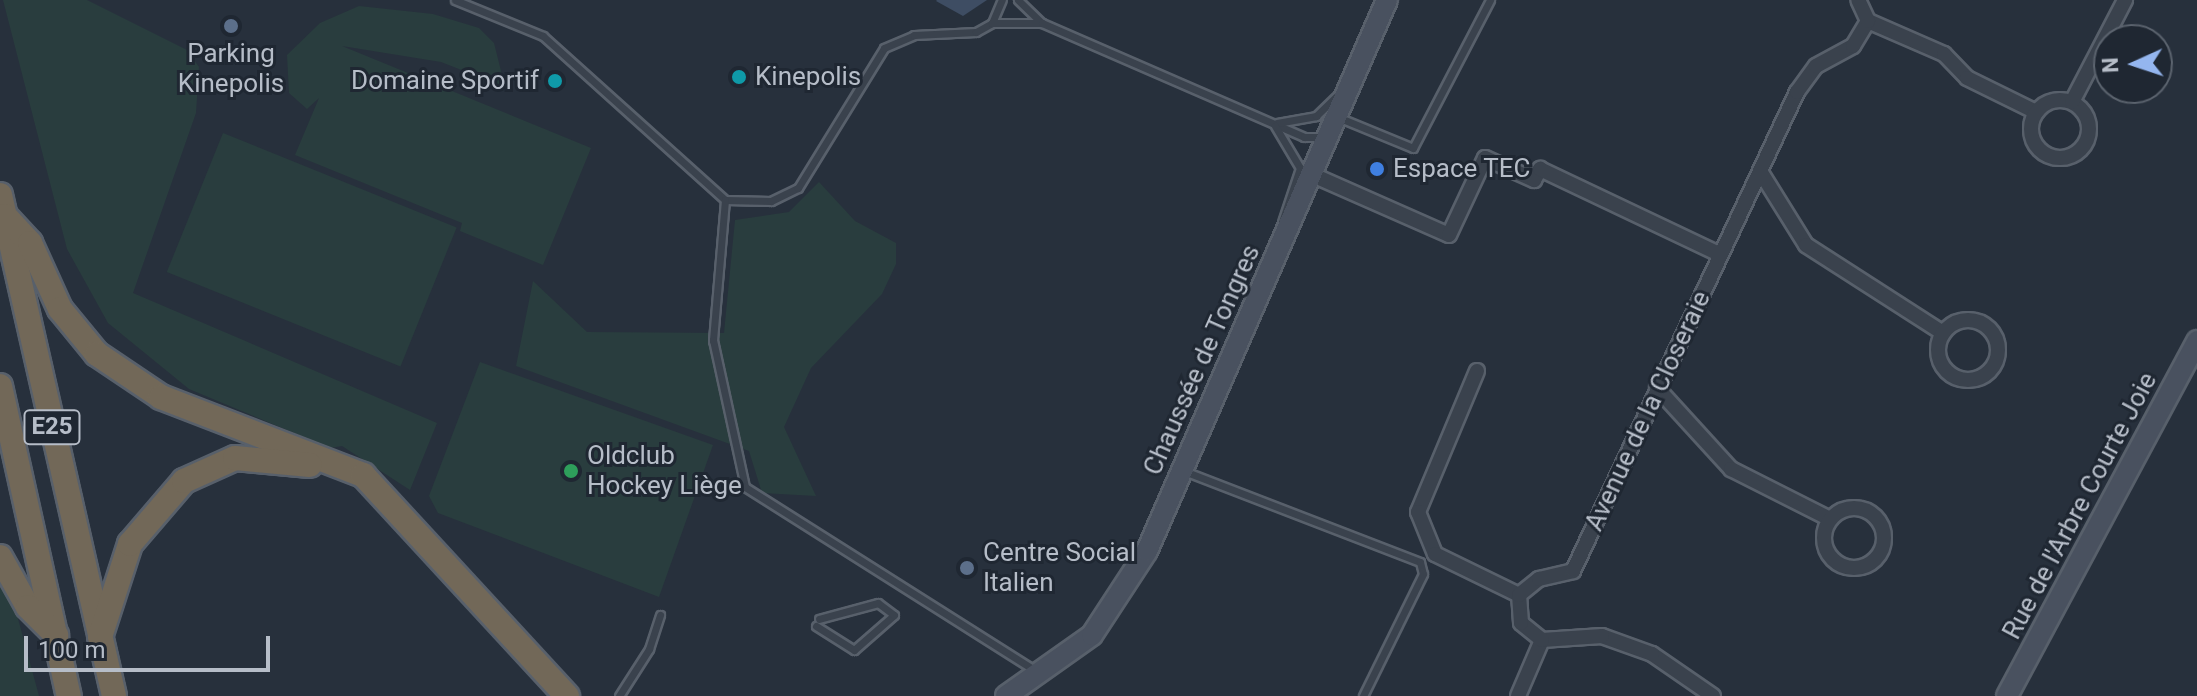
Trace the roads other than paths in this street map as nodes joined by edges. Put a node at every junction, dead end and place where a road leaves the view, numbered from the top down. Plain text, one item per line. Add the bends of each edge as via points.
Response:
1 (455, 0) edge
2 (1002, 0) edge
3 (1018, 0) edge
4 (1387, 0) edge
5 (1490, 0) edge
6 (1858, 0) edge
7 (2125, 0) edge
8 (1868, 21) junction
9 (992, 23) junction
10 (1042, 23) junction
11 (1355, 73) junction
12 (2072, 102) junction
13 (2036, 112) junction
14 (1270, 122) junction
15 (1337, 126) junction
16 (1760, 171) junction
17 (1315, 176) junction
18 (725, 200) junction
19 (2, 206) edge
20 (1281, 243) junction
21 (1721, 255) junction
22 (1943, 333) junction
23 (2197, 341) edge
24 (1477, 371) dead end
25 (0, 386) edge
26 (1657, 388) junction
27 (1182, 470) junction
28 (1830, 519) junction
29 (0, 557) edge
30 (1519, 595) junction
31 (660, 615) dead end
32 (817, 622) joint
33 (56, 635) junction
34 (100, 637) junction
35 (1542, 640) junction
36 (1043, 675) junction
37 (69, 696) edge
38 (114, 696) edge
39 (544, 696) edge
40 (567, 696) edge
41 (619, 696) edge
42 (1006, 696) edge
43 (1363, 696) edge
44 (1518, 696) edge
45 (1713, 696) edge
46 (2007, 696) edge

1 - 18 lane via 543,36
2 - 9 lane
3 - 10 lane
4 - 11 main road, Chaussée de Tongres
5 - 15 lane via 1413,148
6 - 8 street
7 - 12 street
8 - 13 street via 1944,54 1967,78
8 - 16 street, Avenue de la Closeraie via 1853,46 1816,66 1803,83
9 - 10 lane
9 - 18 lane via 966,36 914,35 884,48 798,188 771,201
10 - 14 lane
11 - 14 lane via 1316,116
11 - 15 main road, Chaussée de Tongres
12 - 13 street via 2056,100
12 - 13 street via 2089,124 2086,142 2073,155 2054,157 2038,148 2031,131
14 - 15 lane via 1314,139
14 - 20 lane via 1294,148 1300,168
15 - 17 main road, Chaussée de Tongres
16 - 21 street, Avenue de la Closeraie
16 - 22 street via 1806,245
17 - 20 main road, Chaussée de Tongres
17 - 21 street via 1449,235 1485,158 1534,180 1540,169
18 - 36 lane via 713,340 745,487
19 - 34 highway, E25
19 - 40 highway via 30,243 60,309 97,354 161,397 363,475
20 - 27 main road, Chaussée de Tongres
21 - 26 street, Avenue de la Closeraie
22 - 22 street via 1939,359 1956,378 1977,378 1995,362 1995,338 1980,323 1955,323
23 - 46 main road, Rue de l'Arbre Courte Joie
24 - 30 street via 1418,512 1435,554
25 - 33 highway, E25
26 - 28 street via 1731,469
26 - 30 street, Avenue de la Closeraie via 1573,571 1539,579
27 - 36 main road, Chaussée de Tongres via 1113,608
27 - 43 lane via 1420,562 1423,574
28 - 28 street via 1823,537 1836,562 1855,568 1880,554 1883,527 1872,513 1854,507
29 - 33 highway via 28,607
30 - 35 street via 1521,623
31 - 41 lane via 649,649
32 - 32 lane via 878,603 894,615 854,650
33 - 37 highway, E25
34 - 38 highway, E25
34 - 39 highway via 130,544 168,496 235,458 287,459 338,476 377,506
35 - 44 street
35 - 45 street via 1602,636 1652,654
36 - 42 main road, Chaussée de Tongres

